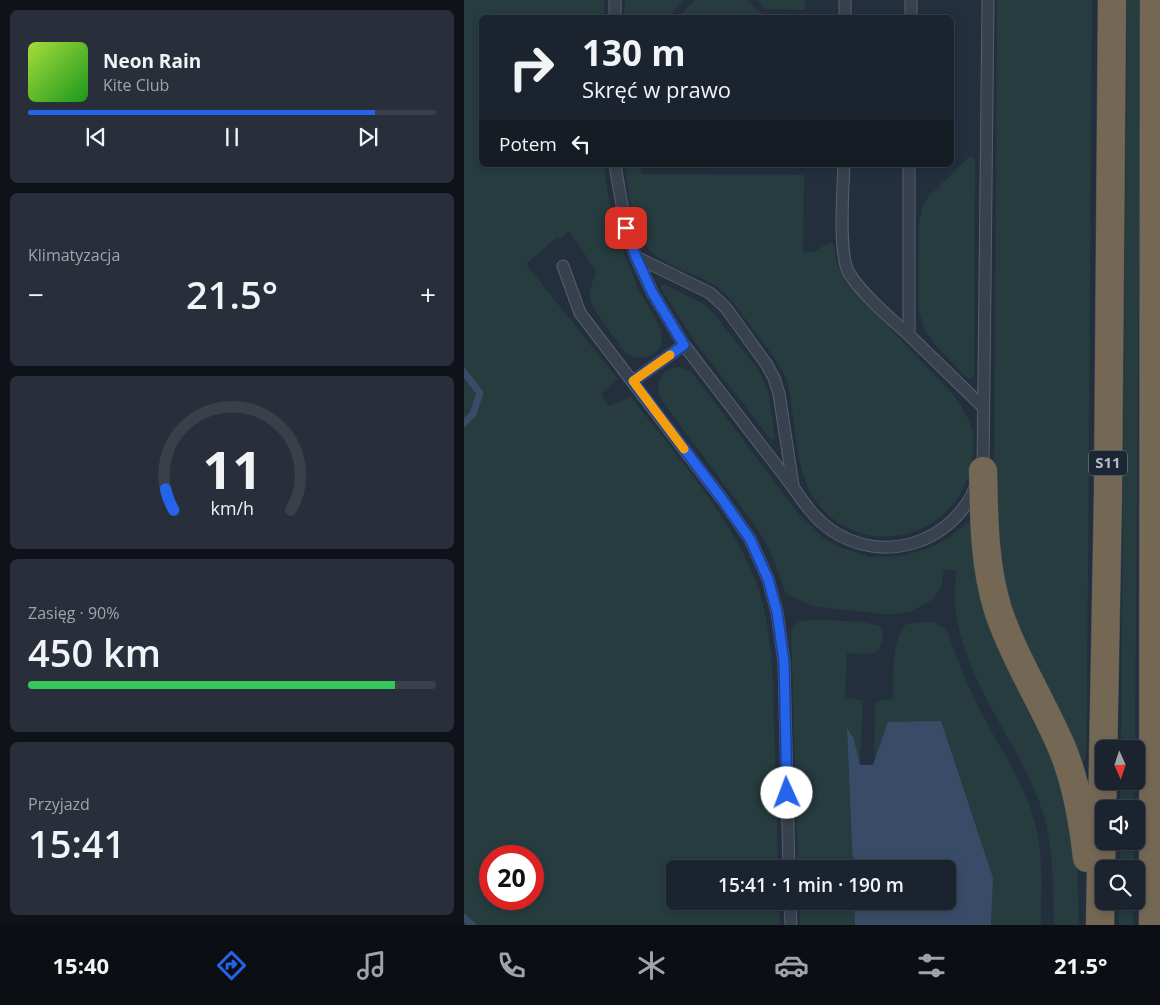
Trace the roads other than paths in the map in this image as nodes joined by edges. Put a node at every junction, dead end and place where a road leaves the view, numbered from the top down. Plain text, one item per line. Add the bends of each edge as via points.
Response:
1 (615, 0) edge
2 (845, 0) edge
3 (911, 0) edge
4 (988, 0) edge
5 (1112, 0) edge
6 (1154, 0) edge
7 (614, 15) edge
8 (845, 15) edge
9 (910, 15) edge
10 (615, 167) edge
11 (844, 167) edge
12 (910, 167) edge
13 (636, 257) junction
14 (563, 266) dead end
15 (909, 335) junction
16 (684, 345) junction
17 (633, 381) junction
18 (983, 408) junction
19 (983, 471) junction
20 (793, 487) junction
21 (1160, 731) edge
22 (1154, 786) junction
23 (789, 860) edge
24 (790, 910) edge
25 (791, 925) edge
26 (1094, 925) edge
27 (1100, 925) edge
28 (1153, 925) edge

1 - 7 lane
2 - 8 lane
3 - 9 lane
4 - 18 lane
5 - 27 highway, S11
6 - 22 highway
10 - 13 lane via 622,211
11 - 15 lane via 843,246 848,272
12 - 15 lane
13 - 16 lane via 652,292
13 - 20 lane via 710,293 726,308 767,365 779,394
14 - 17 lane via 580,313
15 - 18 lane
16 - 17 lane
16 - 20 lane
17 - 23 lane via 750,539 768,579 777,612 784,662
18 - 19 lane
19 - 20 lane via 969,502 943,529 912,544 887,547 856,542 831,530 820,522
19 - 26 highway via 984,532 998,610 1062,749 1072,781 1083,824
21 - 22 highway
22 - 28 highway
24 - 25 lane

